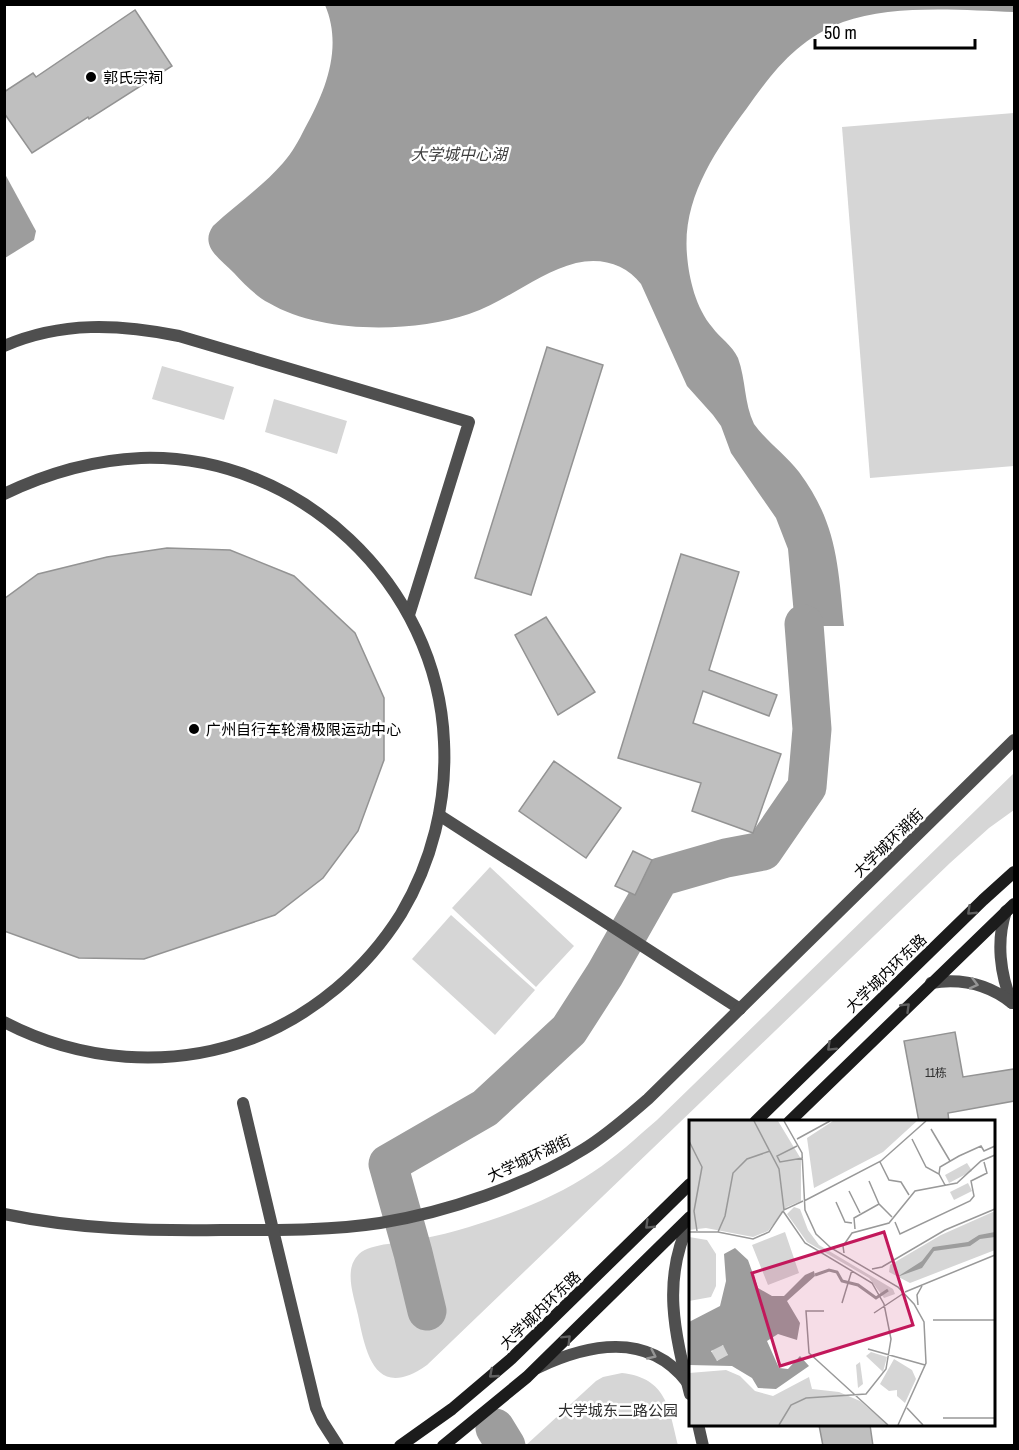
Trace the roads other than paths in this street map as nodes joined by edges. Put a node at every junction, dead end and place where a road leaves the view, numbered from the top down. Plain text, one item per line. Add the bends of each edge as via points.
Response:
1 (4, 346) edge
2 (4, 494) edge
3 (409, 615) junction
4 (1014, 740) edge
5 (439, 815) junction
6 (1014, 872) edge
7 (1010, 908) edge
8 (931, 983) junction
9 (1013, 1005) edge
10 (740, 1009) junction
11 (4, 1022) edge
12 (243, 1103) dead end
13 (757, 1120) edge
14 (791, 1120) edge
15 (689, 1185) edge
16 (4, 1215) edge
17 (689, 1221) edge
18 (689, 1223) edge
19 (273, 1230) junction
20 (536, 1369) junction
21 (689, 1389) edge
22 (698, 1426) edge
23 (338, 1446) edge
24 (400, 1446) edge
25 (443, 1446) edge
26 (703, 1446) edge

1 - 3 street via 79,327 146,329 469,422
2 - 3 street via 64,470 114,460 184,460 240,473 293,496 340,529 376,566
3 - 5 street via 429,661 441,710 445,768
4 - 10 street, 大学城环湖街
5 - 10 street
5 - 11 street via 413,892 378,946 328,995 273,1029 207,1051 137,1058 67,1047
6 -> 13 main road, 大学城内环东路
7 - 8 main road
7 - 9 street via 1000,934 1000,946 1004,979
8 -> 9 street via 972,983
14 -> 8 main road
10 - 19 street, 大学城环湖街 via 619,1125 545,1170 421,1215 378,1223
12 - 19 street
15 -> 24 main road, 大学城内环东路 via 511,1359
16 - 19 street, 大学城环湖街 via 141,1231
20 -> 17 main road
18 - 21 street via 672,1291 674,1326
19 - 23 street via 316,1408
20 -> 21 street via 584,1350 638,1349 680,1373
20 - 25 main road
22 - 26 street

